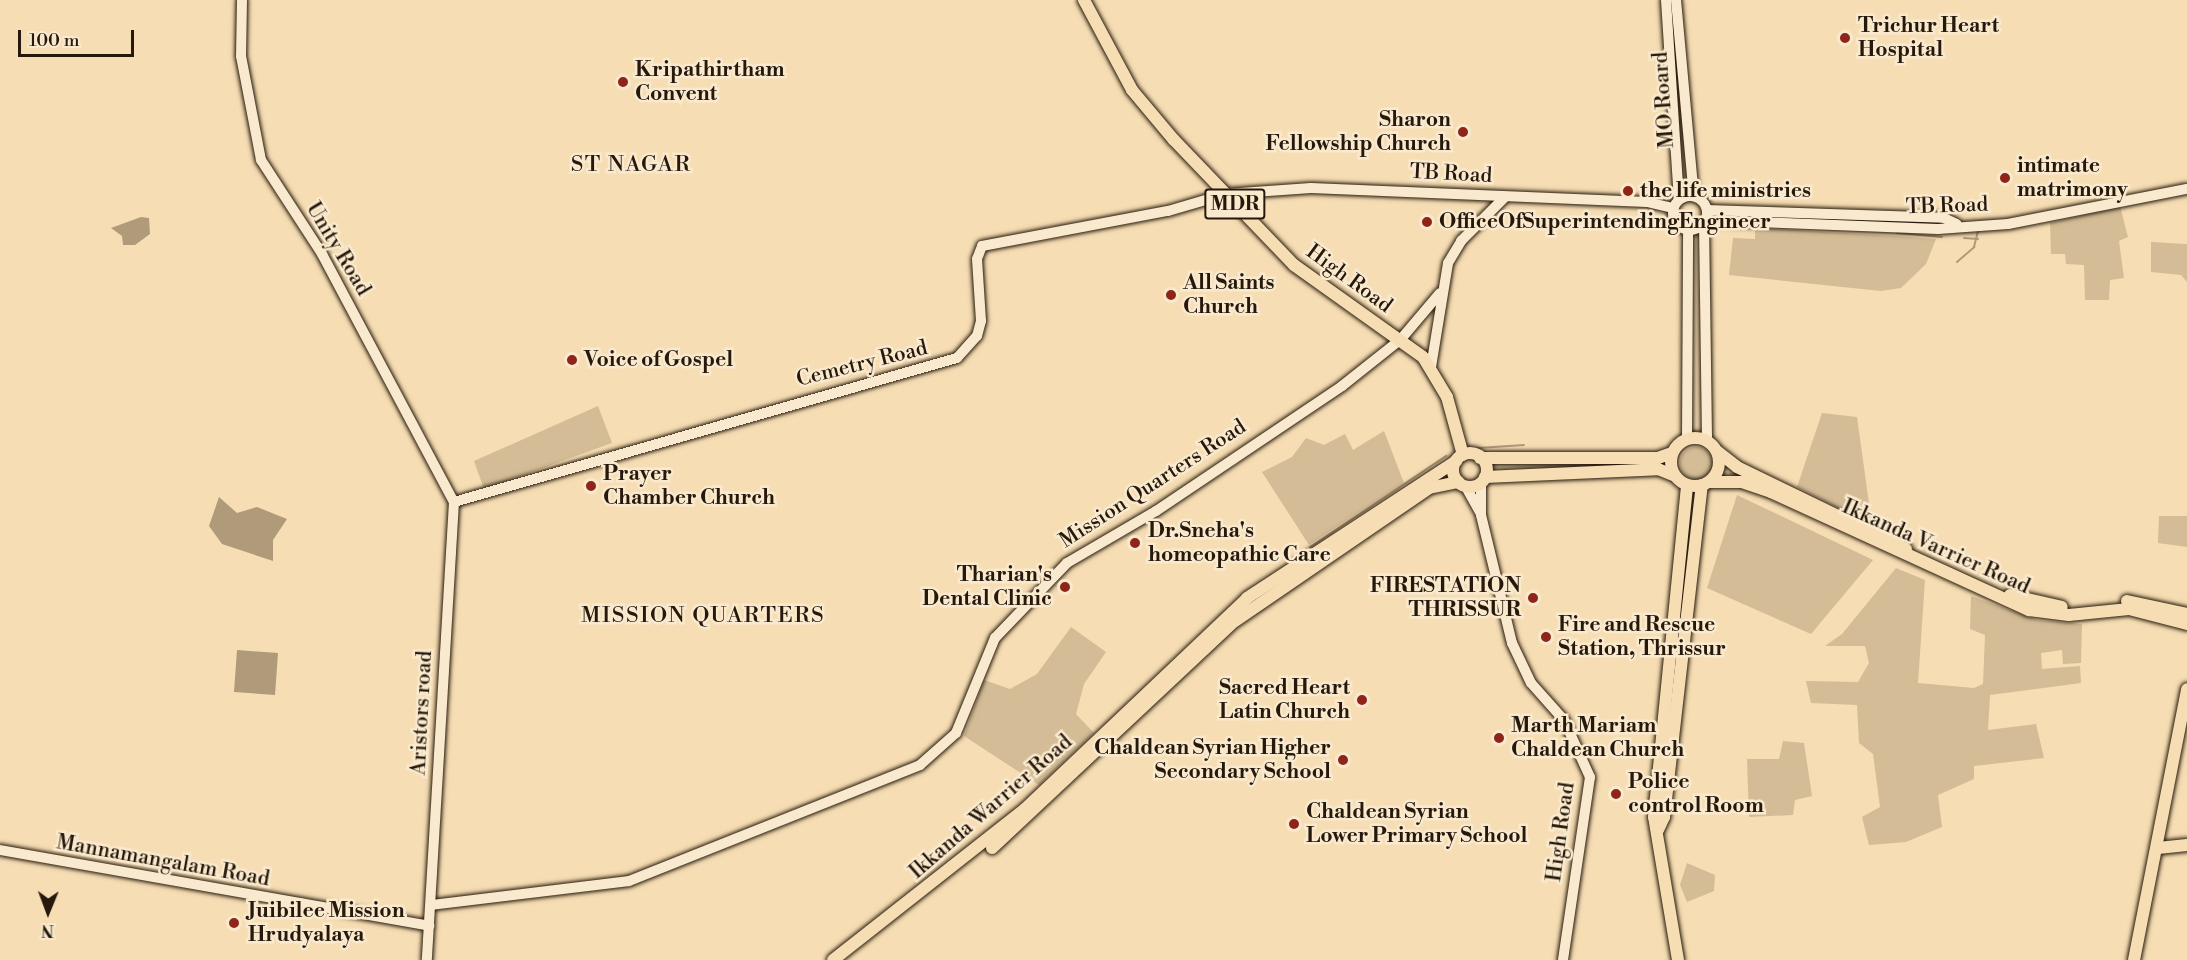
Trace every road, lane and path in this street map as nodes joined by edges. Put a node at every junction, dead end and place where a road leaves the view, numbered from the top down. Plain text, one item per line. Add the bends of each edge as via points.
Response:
1 (242, 0) edge
2 (1084, 0) edge
3 (1666, 0) edge
4 (1676, 0) edge
5 (2187, 189) edge
6 (1226, 194) junction
7 (1694, 196) junction
8 (1505, 197) junction
9 (1676, 204) junction
10 (1706, 218) junction
11 (1688, 230) junction
12 (1440, 294) junction
13 (1401, 339) junction
14 (1431, 367) junction
15 (1687, 439) junction
16 (1707, 441) junction
17 (1718, 452) junction
18 (1672, 453) junction
19 (1459, 458) junction
20 (1480, 458) junction
21 (1675, 476) junction
22 (1483, 480) junction
23 (1462, 484) junction
24 (1706, 484) junction
25 (1687, 485) junction
26 (454, 502) junction
27 (1481, 515) junction
28 (2187, 614) edge
29 (2187, 624) edge
30 (2187, 689) edge
31 (1658, 830) junction
32 (2187, 844) edge
33 (2158, 848) junction
34 (0, 850) edge
35 (431, 905) junction
36 (429, 926) junction
37 (427, 960) edge
38 (833, 960) edge
39 (849, 960) edge
40 (1563, 960) edge
41 (1678, 960) edge
42 (2134, 960) edge

1 - 26 street, Unity Road via 241,56 261,160 322,254
2 - 6 main road, High Road / MDR via 1132,90
3 - 9 street
4 - 7 street, MO Roard
5 - 10 street, TB Road via 2008,224 1957,224 1944,218
6 - 8 street, TB Road via 1321,188
6 - 13 main road, High Road / MDR via 1294,265
6 - 26 street, Cemetry Road via 1168,211 982,246 977,259 977,336 957,358 927,371 765,409
7 - 9 street, TB Road
7 - 10 street
8 - 9 street, TB Road
8 - 12 street via 1461,241
9 - 11 street via 1676,224
10 - 11 street
10 - 16 street
11 - 15 street
12 - 13 street, Mission Quarters Road
12 - 14 street
13 - 14 main road, High Road / MDR
13 - 35 street, Mission Quarters Road via 1168,503 1067,562 995,638 956,733 934,755 888,780 773,819 628,881
14 - 19 main road, High Road / MDR via 1447,397
15 - 16 main road
15 - 18 main road
16 - 17 main road
17 - 24 main road via 1719,469
17 - 28 main road, Ikkanda Varrier Road via 1737,467 1921,557 2032,602 2069,608 2129,601
18 - 20 main road via 1658,458
18 - 21 main road
19 - 20 main road
19 - 23 main road, High Road
19 - 38 main road, Ikkanda Warrier Road via 1247,598 1025,809
20 - 22 main road
21 - 22 main road via 1658,469
21 - 25 main road
22 - 23 main road, Ikkanda Warrier Road
22 - 27 street, High Road
23 - 27 street
23 - 39 main road, Ikkanda Warrier Road via 1429,488 1235,621 1017,828
24 - 25 main road
24 - 29 main road, Ikkanda Varrier Road via 1742,482 1771,492 2029,610 2069,615 2129,609
24 - 31 main road via 1666,807
25 - 31 main road via 1653,817
26 - 35 street, Aristors road
27 - 40 street, High Road via 1506,627 1531,683 1564,720 1590,777
30 - 33 main road
31 - 41 main road
32 - 33 main road
33 - 42 main road
34 - 36 street, Mannamangalam Road
35 - 36 street, Aristors road
36 - 37 street

